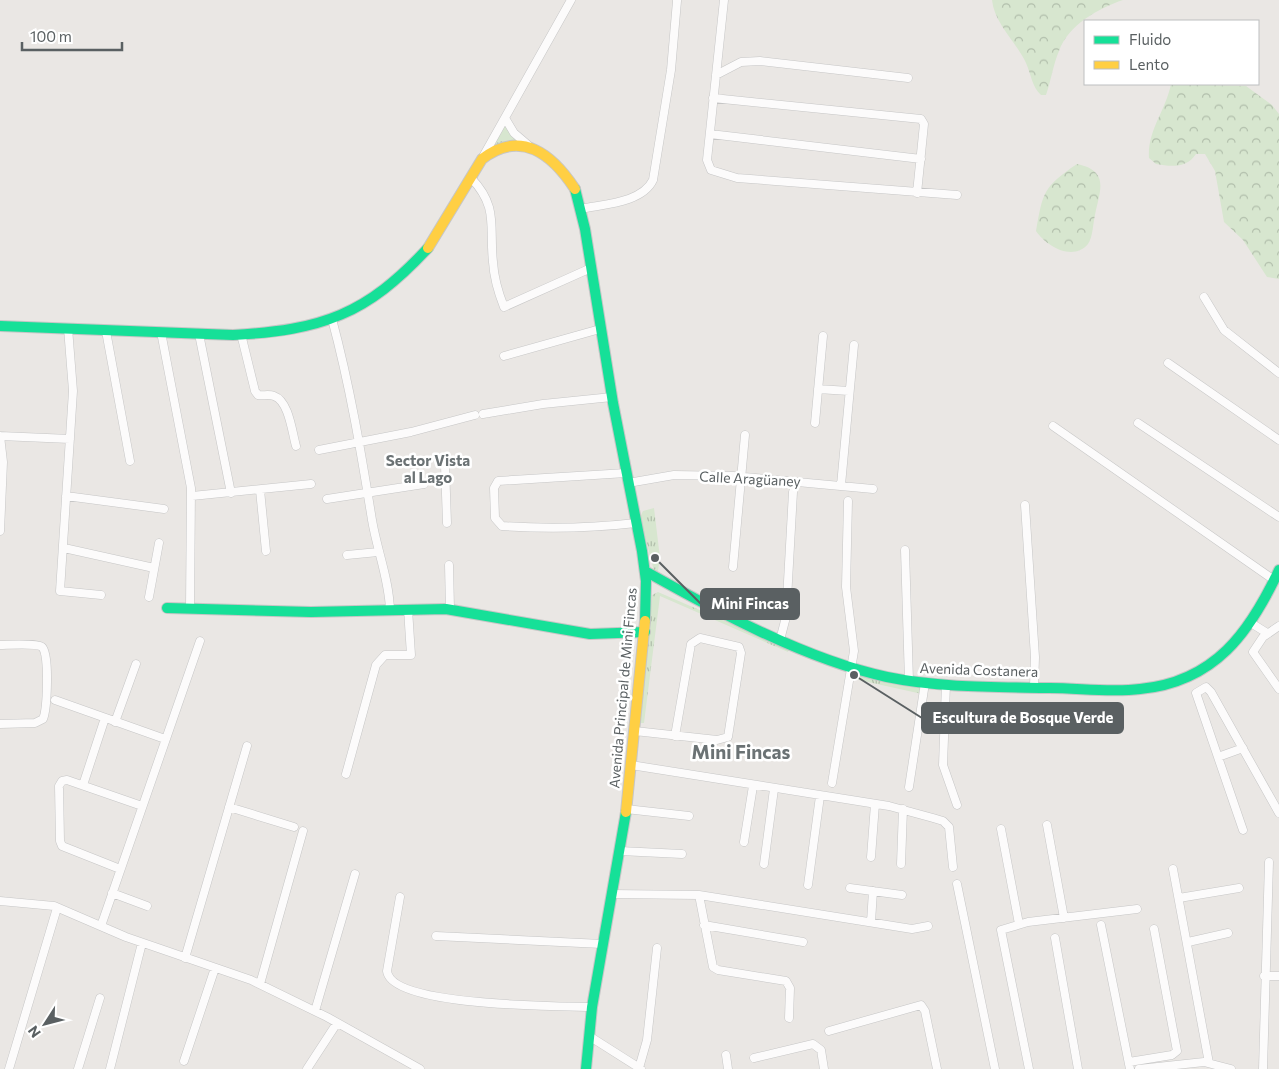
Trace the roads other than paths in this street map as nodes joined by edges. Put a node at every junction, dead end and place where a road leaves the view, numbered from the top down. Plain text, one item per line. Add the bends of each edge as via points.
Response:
1 (572, 0) edge
2 (724, 0) edge
3 (677, 1) dead end
4 (716, 74) junction
5 (908, 78) dead end
6 (713, 98) junction
7 (504, 118) junction
8 (710, 134) junction
9 (530, 146) junction
10 (482, 159) junction
11 (920, 159) junction
12 (471, 178) junction
13 (917, 193) junction
14 (957, 195) dead end
15 (581, 209) junction
16 (591, 268) junction
17 (1204, 297) dead end
18 (332, 319) junction
19 (0, 326) edge
20 (68, 328) junction
21 (600, 329) junction
22 (106, 331) junction
23 (161, 332) junction
24 (199, 334) junction
25 (240, 334) junction
26 (823, 336) dead end
27 (854, 345) dead end
28 (504, 356) dead end
29 (1168, 363) dead end
30 (1279, 373) edge
31 (818, 389) junction
32 (849, 391) junction
33 (612, 397) junction
34 (815, 423) dead end
35 (1138, 423) dead end
36 (1053, 426) dead end
37 (745, 435) dead end
38 (0, 436) edge
39 (70, 439) junction
40 (1279, 440) edge
41 (360, 442) junction
42 (296, 446) dead end
43 (319, 450) dead end
44 (130, 461) dead end
45 (445, 465) dead end
46 (2, 471) edge
47 (740, 477) junction
48 (627, 478) junction
49 (312, 484) dead end
50 (424, 484) dead end
51 (841, 485) junction
52 (873, 488) dead end
53 (260, 490) junction
54 (793, 492) dead end
55 (231, 493) junction
56 (368, 493) junction
57 (66, 496) junction
58 (192, 496) junction
59 (327, 499) dead end
60 (848, 501) dead end
61 (1025, 505) dead end
62 (164, 509) dead end
63 (1279, 517) edge
64 (447, 523) dead end
65 (636, 523) junction
66 (0, 531) edge
67 (159, 543) dead end
68 (64, 548) junction
69 (905, 550) dead end
70 (266, 551) dead end
71 (378, 552) junction
72 (347, 555) dead end
73 (449, 565) dead end
74 (733, 567) dead end
75 (154, 568) junction
76 (1279, 570) edge
77 (646, 572) junction
78 (1274, 580) junction
79 (102, 595) dead end
80 (149, 597) dead end
81 (167, 608) dead end
82 (190, 609) junction
83 (408, 609) junction
84 (450, 609) junction
85 (390, 610) junction
86 (1251, 623) junction
87 (1279, 626) edge
88 (645, 632) junction
89 (1267, 633) junction
90 (780, 640) junction
91 (200, 641) dead end
92 (0, 645) edge
93 (136, 664) dead end
94 (850, 666) junction
95 (1192, 674) junction
96 (909, 680) junction
97 (925, 683) junction
98 (946, 684) junction
99 (1034, 686) junction
100 (1200, 689) junction
101 (1279, 689) edge
102 (55, 700) dead end
103 (105, 718) junction
104 (115, 722) junction
105 (0, 724) edge
106 (634, 731) junction
107 (675, 736) junction
108 (165, 740) junction
109 (247, 746) dead end
110 (1243, 748) junction
111 (1218, 757) junction
112 (631, 765) junction
113 (346, 774) dead end
114 (832, 783) dead end
115 (82, 784) junction
116 (753, 786) junction
117 (909, 787) dead end
118 (774, 789) junction
119 (820, 796) junction
120 (875, 804) junction
121 (142, 806) junction
122 (957, 806) dead end
123 (228, 808) junction
124 (626, 808) junction
125 (903, 809) junction
126 (1279, 813) edge
127 (688, 816) dead end
128 (294, 826) dead end
129 (1047, 826) dead end
130 (1001, 829) dead end
131 (1243, 830) dead end
132 (303, 831) dead end
133 (744, 842) dead end
134 (620, 851) junction
135 (682, 854) dead end
136 (871, 858) dead end
137 (1269, 862) dead end
138 (764, 864) dead end
139 (901, 864) dead end
140 (953, 866) dead end
141 (120, 869) junction
142 (1173, 869) dead end
143 (355, 874) dead end
144 (957, 884) dead end
145 (808, 885) dead end
146 (850, 888) dead end
147 (1239, 888) dead end
148 (873, 891) junction
149 (112, 893) junction
150 (611, 894) junction
151 (699, 895) junction
152 (902, 896) dead end
153 (400, 897) dead end
154 (1179, 898) junction
155 (0, 901) edge
156 (147, 906) dead end
157 (58, 908) junction
158 (1137, 909) dead end
159 (1064, 918) junction
160 (871, 922) junction
161 (1019, 924) junction
162 (704, 925) junction
163 (1100, 925) dead end
164 (101, 926) junction
165 (928, 926) dead end
166 (1154, 929) dead end
167 (1228, 933) dead end
168 (436, 936) dead end
169 (1055, 938) dead end
170 (803, 942) dead end
171 (1188, 942) junction
172 (142, 944) junction
173 (602, 944) junction
174 (657, 948) dead end
175 (185, 958) junction
176 (215, 968) junction
177 (1264, 976) junction
178 (1279, 976) edge
179 (260, 984) junction
180 (100, 998) dead end
181 (592, 1007) junction
182 (315, 1011) junction
183 (789, 1018) dead end
184 (337, 1023) junction
185 (829, 1031) dead end
186 (589, 1036) junction
187 (726, 1055) dead end
188 (754, 1058) dead end
189 (184, 1061) dead end
190 (1209, 1063) junction
191 (1129, 1066) edge
192 (640, 1068) edge
193 (1226, 1068) edge
194 (9, 1069) edge
195 (78, 1069) edge
196 (110, 1069) edge
197 (307, 1069) edge
198 (420, 1069) edge
199 (586, 1069) edge
200 (728, 1069) edge
201 (824, 1069) edge
202 (937, 1069) edge
203 (995, 1069) edge
204 (1029, 1069) edge
205 (1078, 1069) edge
206 (1139, 1069) edge
207 (1263, 1069) edge

1 - 7 street
2 - 4 street
3 - 15 street via 671,70 653,180 646,190 634,197
4 - 5 street via 741,62 760,60
4 - 6 street
6 - 8 street
6 - 11 street via 921,119 924,124
7 - 9 street via 514,133
7 - 10 street
8 - 11 street
8 - 13 street via 709,168 714,173
9 - 10 street via 501,147
9 - 15 street, Avenida Principal de Mini Fincas via 551,159 568,176
10 - 12 street
11 - 13 street
12 - 16 street via 490,206 492,260 504,307
12 - 18 street via 438,235 412,267 372,300
13 - 14 street
15 - 16 street, Avenida Principal de Mini Fincas
16 - 21 street, Avenida Principal de Mini Fincas
17 - 30 street via 1224,330
18 - 25 street via 288,331
18 - 41 street
19 - 20 street
20 - 22 street
20 - 39 street via 72,391
21 - 28 street
21 - 33 street, Avenida Principal de Mini Fincas
22 - 23 street
22 - 44 street
23 - 24 street
23 - 58 street
24 - 25 street
24 - 55 street
25 - 42 street via 255,391 258,395 279,399 286,410
26 - 31 street
27 - 32 street
29 - 40 street
31 - 32 street
31 - 34 street
32 - 51 street
33 - 41 street via 479,415
33 - 48 street, Avenida Principal de Mini Fincas
35 - 63 street
36 - 78 street
37 - 47 street
38 - 39 street
38 - 46 street
39 - 57 street
41 - 43 street
41 - 56 street
45 - 64 street
46 - 66 street
47 - 48 street, Calle Aragüaney via 674,475
47 - 51 street, Calle Aragüaney
47 - 74 street
48 - 65 street, Avenida Principal de Mini Fincas
48 - 65 street, Calle Aragüaney via 498,481 494,488 495,518 502,526 521,528
49 - 53 street
50 - 56 street
51 - 52 street, Calle Aragüaney
53 - 55 street
53 - 70 street
54 - 90 street via 786,617
55 - 58 street
56 - 59 street
56 - 71 street
57 - 62 street
57 - 68 street
58 - 82 street
60 - 94 street via 846,587 854,644
61 - 99 street
65 - 77 street, Avenida Principal de Mini Fincas
67 - 75 street
68 - 75 street
68 - 79 street via 60,591
69 - 96 street
71 - 72 street
71 - 85 street
73 - 84 street
75 - 80 street
76 - 78 street, Avenida Costanera
77 - 88 street, Avenida Principal de Mini Fincas
77 - 90 street, Avenida Costanera via 711,608
78 - 86 street, Avenida Costanera
81 - 82 street
82 - 85 street
83 - 84 street
83 - 85 street
83 - 113 street via 411,655 386,655 376,665
84 - 88 street via 590,634
86 - 89 street
86 - 95 street, Avenida Costanera via 1229,652
87 - 89 street
88 - 106 street, Avenida Principal de Mini Fincas
89 - 101 street via 1257,642 1253,652
90 - 94 street, Avenida Costanera
91 - 108 street
92 - 105 street via 39,645 46,658 43,719 35,723
93 - 104 street
94 - 96 street, Avenida Costanera
94 - 114 street
95 - 99 street, Avenida Costanera via 1145,689
95 - 100 street
96 - 97 street, Avenida Costanera
97 - 98 street, Avenida Costanera
97 - 117 street
98 - 99 street, Avenida Costanera
98 - 122 street via 943,766
100 - 110 street via 1206,686 1211,692
100 - 111 street via 1196,693
102 - 103 street
103 - 104 street
103 - 115 street
104 - 108 street
106 - 107 street
106 - 112 street, Avenida Principal de Mini Fincas
107 - 107 street via 717,740 728,737 741,653 739,647 700,638 691,644
108 - 121 street
109 - 123 street
110 - 111 street
110 - 126 street
111 - 131 street
112 - 116 street
112 - 124 street, Avenida Principal de Mini Fincas
115 - 121 street
115 - 141 street via 64,780 59,786 61,843 68,849
116 - 118 street
116 - 133 street
118 - 119 street
118 - 138 street
119 - 120 street
119 - 145 street
120 - 125 street
120 - 136 street
121 - 141 street
123 - 128 street
123 - 175 street
124 - 127 street
124 - 134 street, Avenida Principal de Mini Fincas
125 - 139 street
125 - 140 street via 946,824 950,831
129 - 159 street
130 - 161 street
132 - 179 street
134 - 135 street
134 - 150 street, Avenida Principal de Mini Fincas
137 - 177 street
141 - 149 street
142 - 154 street
143 - 182 street
144 - 203 street
146 - 148 street
147 - 154 street
148 - 152 street
148 - 160 street
149 - 156 street
149 - 164 street
150 - 151 street
150 - 173 street, Avenida Principal de Mini Fincas
151 - 160 street
151 - 162 street
153 - 181 street via 387,971 394,982 463,1001
154 - 171 street
155 - 157 street
157 - 164 street
157 - 194 street
158 - 159 street
159 - 161 street
160 - 165 street via 912,928
161 - 204 street via 1000,932
162 - 170 street
162 - 183 street via 713,967 786,982 790,988
163 - 191 street
164 - 172 street
166 - 191 street via 1177,1051
167 - 171 street
168 - 173 street
169 - 205 street
171 - 190 street
172 - 175 street
172 - 196 street
173 - 181 street, Avenida Principal de Mini Fincas
174 - 192 street via 647,1040
175 - 176 street
176 - 179 street
176 - 189 street
177 - 178 street
177 - 207 street
179 - 182 street
180 - 195 street
181 - 186 street, Avenida Principal de Mini Fincas
182 - 184 street
184 - 197 street
184 - 198 street
185 - 202 street via 922,1005
186 - 192 street
186 - 199 street, Avenida Principal de Mini Fincas
187 - 200 street
188 - 201 street via 813,1044 821,1050
190 - 193 street
190 - 206 street

